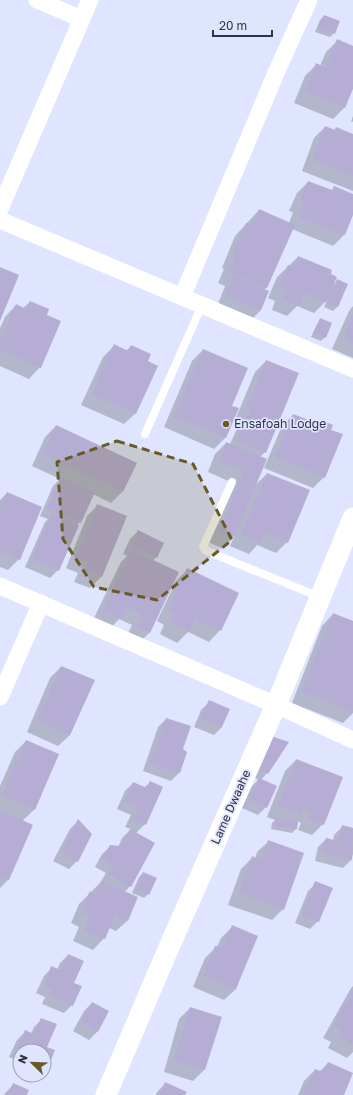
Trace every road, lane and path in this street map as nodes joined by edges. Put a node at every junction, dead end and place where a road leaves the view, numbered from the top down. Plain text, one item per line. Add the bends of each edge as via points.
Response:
1 (37, 0) edge
2 (90, 0) edge
3 (309, 0) edge
4 (82, 19) junction
5 (0, 209) edge
6 (0, 220) edge
7 (182, 297) junction
8 (202, 305) junction
9 (353, 369) edge
10 (145, 434) dead end
11 (232, 482) dead end
12 (353, 518) edge
13 (0, 586) edge
14 (321, 597) junction
15 (41, 604) junction
16 (0, 696) edge
17 (276, 705) junction
18 (353, 740) edge
19 (106, 1095) edge

1 - 4 street
2 - 4 street
3 - 7 street
4 - 5 street
6 - 7 street
7 - 8 street
8 - 9 street
8 - 10 lane
11 - 14 lane via 204,550
12 - 14 street, Lame Dwaahe
13 - 15 street
14 - 17 street, Lame Dwaahe
15 - 16 street
15 - 17 street
17 - 18 street
17 - 19 street, Lame Dwaahe

